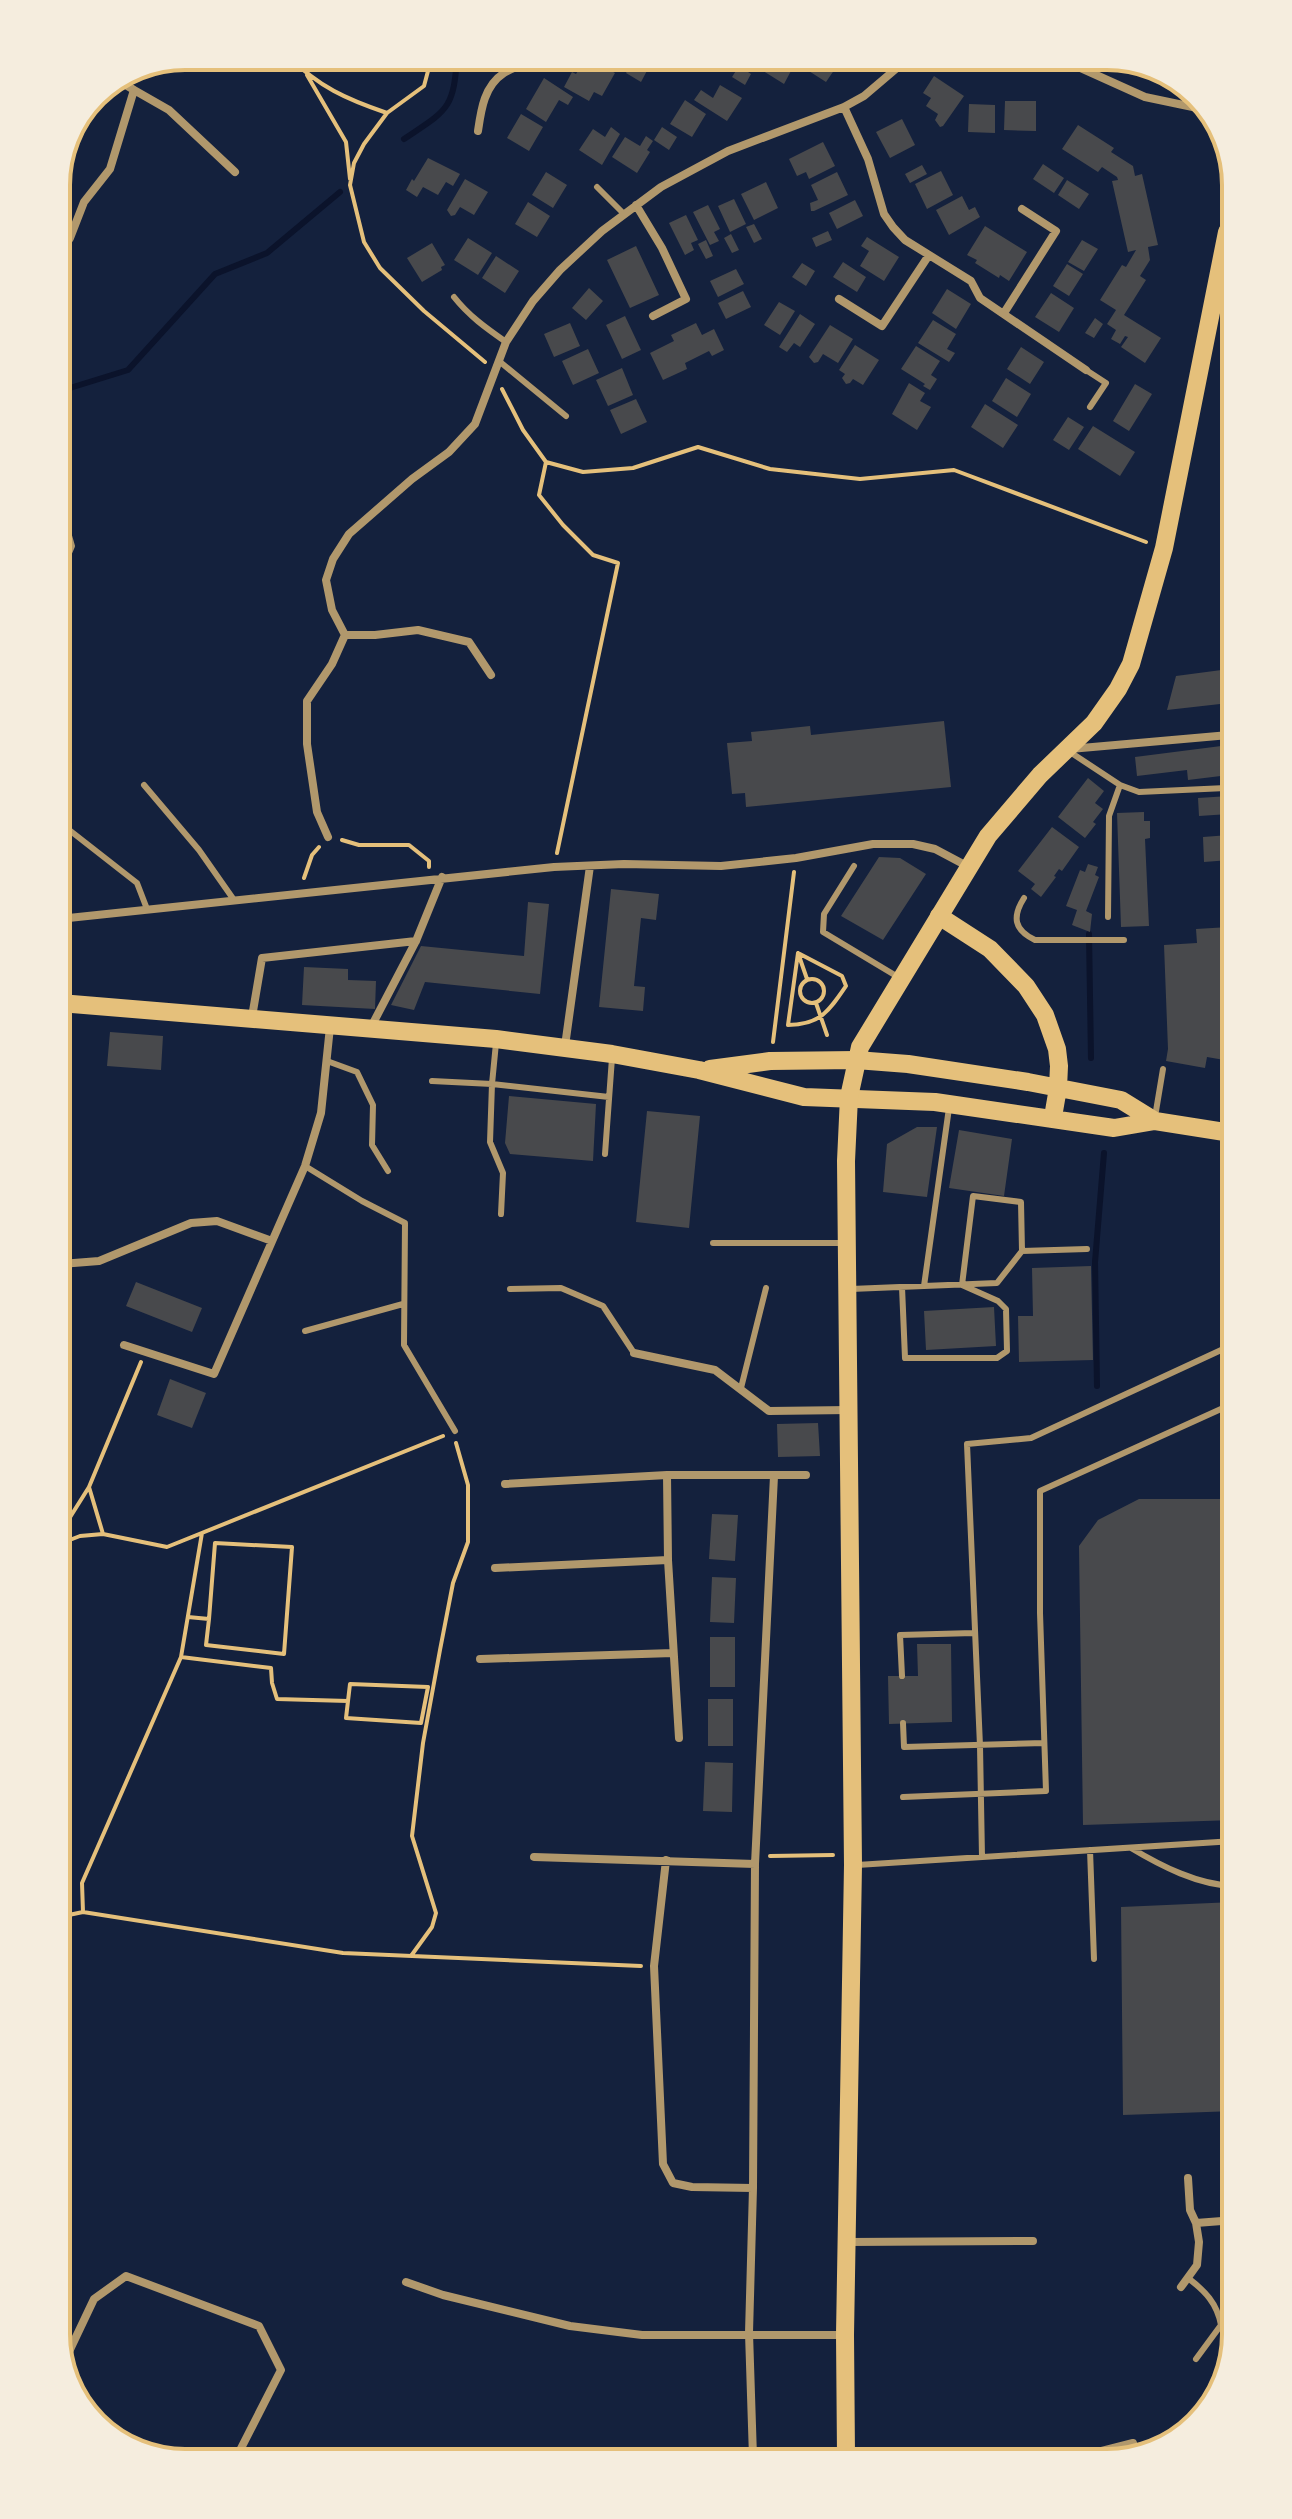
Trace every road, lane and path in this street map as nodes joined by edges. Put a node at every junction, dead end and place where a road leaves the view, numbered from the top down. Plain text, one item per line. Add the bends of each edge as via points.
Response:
1 (302, 70) edge
2 (428, 70) edge
3 (513, 70) edge
4 (895, 70) edge
5 (1091, 70) edge
6 (307, 75) junction
7 (127, 86) edge
8 (134, 90) junction
9 (1190, 106) edge
10 (844, 107) junction
11 (387, 113) junction
12 (478, 131) dead end
13 (235, 172) dead end
14 (350, 185) junction
15 (597, 187) dead end
16 (636, 205) junction
17 (1022, 209) dead end
18 (624, 214) junction
19 (70, 238) edge
20 (929, 255) junction
21 (1221, 288) edge
22 (454, 297) dead end
23 (839, 299) dead end
24 (1004, 313) junction
25 (653, 316) dead end
26 (506, 342) junction
27 (499, 361) junction
28 (1086, 370) joint
29 (495, 373) junction
30 (1090, 407) dead end
31 (566, 416) dead end
32 (546, 462) junction
33 (1164, 548) junction
34 (345, 635) junction
35 (491, 675) dead end
36 (1222, 736) edge
37 (1067, 750) junction
38 (144, 785) dead end
39 (1120, 785) junction
40 (1222, 788) edge
41 (70, 831) edge
42 (328, 837) junction
43 (796, 858) junction
44 (590, 866) junction
45 (854, 866) dead end
46 (967, 866) junction
47 (554, 867) junction
48 (442, 877) junction
49 (429, 878) junction
50 (293, 893) junction
51 (1024, 898) dead end
52 (234, 900) junction
53 (147, 909) junction
54 (939, 916) junction
55 (1108, 917) dead end
56 (70, 918) edge
57 (1124, 940) dead end
58 (416, 941) junction
59 (798, 953) junction
60 (807, 979) junction
61 (901, 979) junction
62 (816, 1003) junction
63 (70, 1004) edge
64 (821, 1018) junction
65 (252, 1020) junction
66 (330, 1026) junction
67 (370, 1029) junction
68 (827, 1035) dead end
69 (496, 1039) junction
70 (773, 1042) dead end
71 (565, 1047) junction
72 (612, 1054) junction
73 (856, 1060) junction
74 (327, 1061) junction
75 (1163, 1069) dead end
76 (699, 1070) junction
77 (432, 1081) dead end
78 (492, 1084) junction
79 (1058, 1088) junction
80 (609, 1097) junction
81 (849, 1097) junction
82 (950, 1103) junction
83 (1053, 1117) junction
84 (1155, 1121) junction
85 (1222, 1132) edge
86 (605, 1154) dead end
87 (305, 1166) junction
88 (388, 1171) dead end
89 (501, 1214) dead end
90 (272, 1241) junction
91 (713, 1243) dead end
92 (847, 1243) junction
93 (1087, 1249) dead end
94 (1022, 1251) junction
95 (70, 1263) edge
96 (962, 1285) junction
97 (924, 1286) junction
98 (902, 1287) junction
99 (766, 1288) dead end
100 (510, 1289) dead end
101 (848, 1290) junction
102 (403, 1304) junction
103 (305, 1331) dead end
104 (124, 1345) dead end
105 (1222, 1350) edge
106 (145, 1352) junction
107 (634, 1353) joint
108 (741, 1388) junction
109 (1222, 1409) edge
110 (849, 1410) junction
111 (455, 1431) junction
112 (667, 1475) junction
113 (806, 1475) dead end
114 (774, 1476) junction
115 (505, 1484) dead end
116 (89, 1487) junction
117 (70, 1517) edge
118 (202, 1533) junction
119 (103, 1534) junction
120 (70, 1540) edge
121 (668, 1560) junction
122 (495, 1568) dead end
123 (188, 1617) junction
124 (209, 1619) junction
125 (974, 1633) junction
126 (673, 1653) junction
127 (181, 1657) junction
128 (480, 1659) dead end
129 (902, 1676) dead end
130 (348, 1701) junction
131 (903, 1723) dead end
132 (679, 1738) dead end
133 (1044, 1743) junction
134 (980, 1746) junction
135 (980, 1795) junction
136 (903, 1797) dead end
137 (1222, 1842) edge
138 (1131, 1848) junction
139 (1090, 1850) junction
140 (534, 1857) dead end
141 (982, 1857) junction
142 (666, 1860) junction
143 (755, 1860) junction
144 (853, 1860) junction
145 (1222, 1885) edge
146 (83, 1912) junction
147 (70, 1915) edge
148 (411, 1956) junction
149 (1094, 1959) dead end
150 (654, 1966) junction
151 (1188, 2178) dead end
152 (753, 2188) junction
153 (1222, 2221) edge
154 (1196, 2223) junction
155 (1033, 2241) dead end
156 (847, 2242) junction
157 (1188, 2278) junction
158 (406, 2282) dead end
159 (1181, 2287) dead end
160 (749, 2333) junction
161 (845, 2335) junction
162 (71, 2347) edge
163 (1196, 2359) dead end
164 (1133, 2443) dead end
165 (241, 2449) edge
166 (753, 2449) edge
167 (846, 2449) edge
168 (1111, 2449) edge

1 - 6 path
2 - 11 path via 424,86
3 - 12 street via 494,82 482,105
4 - 10 street
5 - 9 street via 1145,97
6 - 11 path via 342,97
6 - 14 path via 346,142
7 - 8 street
8 - 13 street via 169,110
8 - 19 street via 110,169 84,202
10 - 16 street via 728,151
10 - 20 street via 868,159 884,214 905,240
11 - 14 path via 354,163
14 - 29 path via 364,242 380,268
15 - 18 lane
16 - 18 street
16 - 25 street via 686,299
17 - 24 street via 1056,231
18 - 26 street via 560,270
20 - 23 street via 882,326
20 - 24 street via 971,281 980,298
21 - 33 main road
22 - 26 lane via 479,324
24 - 28 street
26 - 27 street
27 - 29 street
27 - 31 lane
28 - 30 lane via 1106,383
29 - 32 path via 523,430
29 - 34 street via 475,424 349,534 333,559 326,580 332,610
32 - 33 path via 583,472 633,468 698,447 770,469 860,479 954,470
32 - 47 path via 539,495 593,555 618,563
33 - 37 main road via 1131,664 1103,712
34 - 35 street via 418,630 469,642
34 - 42 street via 307,701 317,812
36 - 37 street
37 - 39 lane
37 - 46 main road via 1014,803
38 - 52 lane
39 - 40 lane via 1139,792
39 - 55 lane via 1109,816
41 - 53 lane via 137,883
42 - 49 path via 359,845 409,845 429,861
42 - 50 path via 312,855 307,875
43 - 44 street via 721,866
43 - 46 street via 873,844 913,844
43 - 70 path
44 - 47 street
44 - 71 street
45 - 61 lane via 824,914 823,932
46 - 54 main road
47 - 48 street
48 - 49 street
48 - 58 street
49 - 50 street
50 - 52 street
51 - 57 lane via 1016,917 1020,929 1035,940
52 - 53 street
53 - 56 street
54 - 61 main road
54 - 79 main road via 990,949 1037,1000 1057,1049
58 - 65 street via 262,958
58 - 67 street
59 - 60 path
59 - 64 path via 842,976 846,986
59 - 64 path via 788,1025
60 - 62 path via 799,993 803,1000
60 - 62 path via 824,987
61 - 73 main road
62 - 64 path
63 - 65 main road
64 - 68 path
65 - 66 main road
66 - 67 main road
66 - 74 street
67 - 69 main road
69 - 71 main road
69 - 78 lane
71 - 72 main road
72 - 76 main road
72 - 80 lane
73 - 76 main road via 770,1061
73 - 79 main road
73 - 81 main road
74 - 87 street via 321,1113
74 - 88 lane via 357,1072 373,1105 372,1145
75 - 84 lane
76 - 81 main road via 804,1097
77 - 78 lane
78 - 80 lane
78 - 89 lane via 490,1142 503,1173
79 - 83 main road
79 - 84 main road via 1121,1100
80 - 86 lane
81 - 82 main road
81 - 92 main road
82 - 83 main road
82 - 97 lane
83 - 84 main road via 1114,1128
84 - 85 main road
87 - 90 street
87 - 102 lane via 405,1223
90 - 95 street via 217,1221 191,1223 99,1261
90 - 106 street via 214,1374
91 - 92 lane
92 - 101 main road
93 - 94 lane
94 - 96 lane via 997,1283
94 - 96 lane via 1021,1202 973,1196
96 - 97 lane
96 - 98 lane via 1006,1309 1007,1351 997,1358 905,1358
97 - 98 lane
98 - 101 lane
99 - 108 lane
100 - 107 lane via 561,1288 603,1306
101 - 110 main road
102 - 103 lane
102 - 111 lane via 404,1345
104 - 106 street
105 - 125 lane via 1031,1438 967,1444
106 - 116 path
107 - 108 street via 715,1370
108 - 110 street via 769,1411
109 - 133 lane via 1040,1491
110 - 144 main road
111 - 118 path
111 - 148 path via 468,1485 468,1542 453,1583 440,1650 412,1836 436,1913
112 - 114 street
112 - 115 street
112 - 121 street
113 - 114 street
114 - 143 street
116 - 117 path
116 - 119 path
118 - 119 path via 167,1547
118 - 123 path
119 - 120 path
121 - 122 street
121 - 126 street
123 - 124 path
123 - 127 path
124 - 124 path via 206,1645 284,1654 292,1547 215,1543
125 - 129 lane via 900,1635
125 - 134 lane
126 - 128 street
126 - 132 street
127 - 130 path via 271,1668 277,1699
127 - 146 path via 82,1883
130 - 130 path via 346,1718 421,1723 428,1687 350,1684
131 - 134 lane via 904,1747
133 - 134 lane
133 - 135 lane via 1046,1791
134 - 135 lane
135 - 136 lane
135 - 141 lane
137 - 138 lane
138 - 139 lane
138 - 145 lane via 1162,1866
139 - 141 lane
139 - 149 lane
140 - 142 street
141 - 144 lane
142 - 143 street
142 - 150 street
143 - 144 path
143 - 152 street
144 - 156 main road
146 - 147 path
146 - 148 path via 343,1953
148 - 150 path
150 - 152 street via 663,2164 673,2183
151 - 154 street
152 - 160 street
153 - 154 street
154 - 157 street via 1197,2265
155 - 156 street
156 - 161 main road
157 - 159 street
157 - 163 lane via 1218,2310 1221,2325
158 - 160 street via 570,2326 642,2335
160 - 161 street
160 - 166 street
161 - 167 main road
162 - 165 street via 94,2299 126,2276 259,2326 281,2370
164 - 168 street

